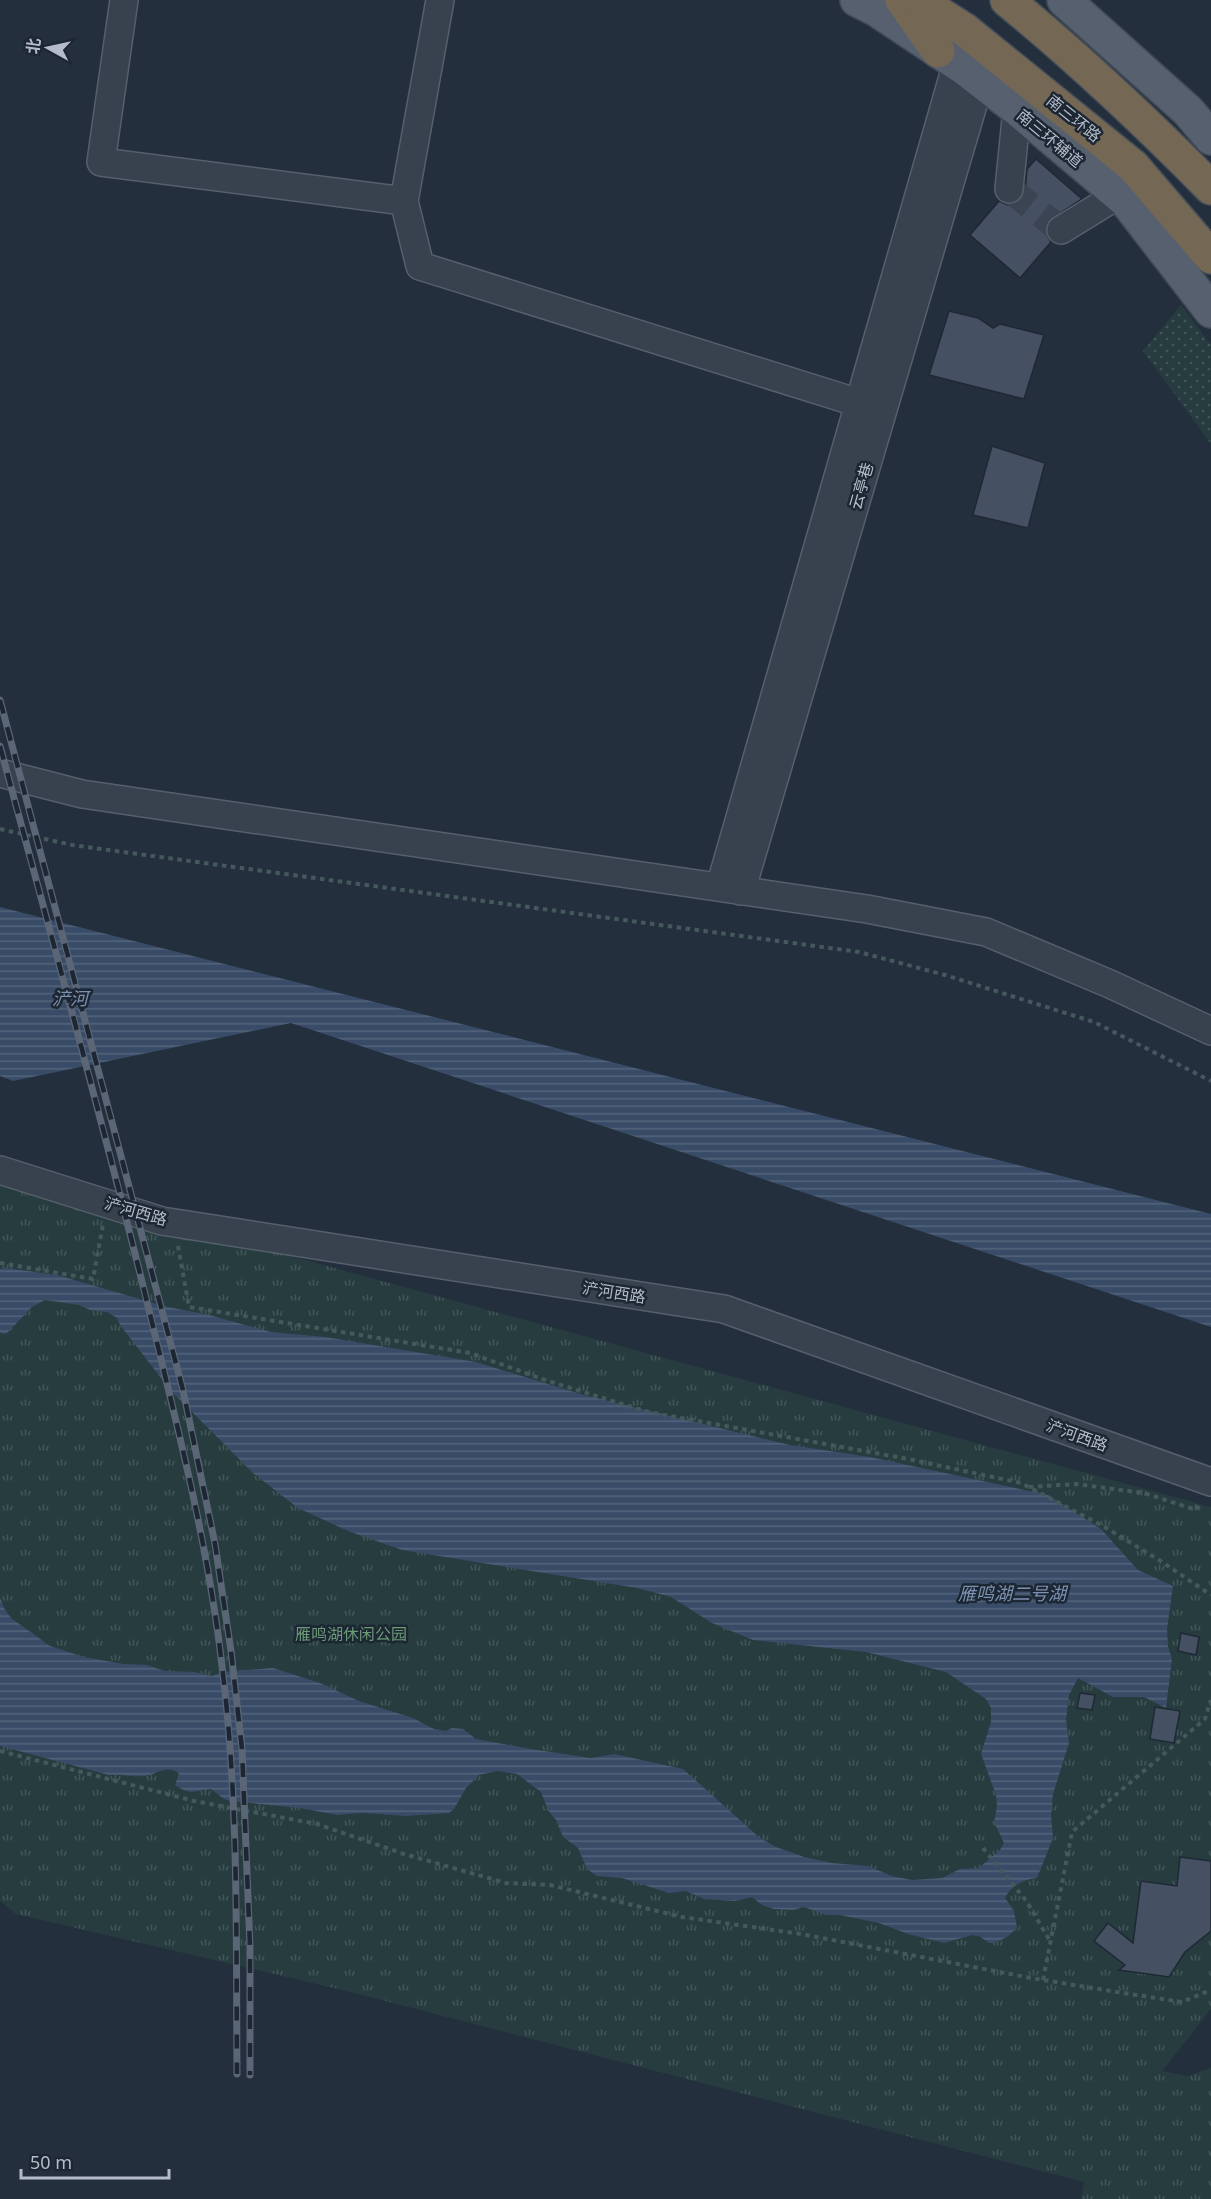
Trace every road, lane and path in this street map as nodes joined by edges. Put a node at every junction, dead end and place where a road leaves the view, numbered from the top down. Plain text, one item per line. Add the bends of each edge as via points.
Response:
1 (124, 0) edge
2 (440, 0) edge
3 (857, 0) edge
4 (902, 0) edge
5 (918, 0) edge
6 (1007, 0) edge
7 (1031, 0) edge
8 (1064, 0) edge
9 (1065, 48) junction
10 (958, 65) junction
11 (1017, 109) junction
12 (1211, 138) edge
13 (1211, 188) edge
14 (1009, 189) dead end
15 (1122, 198) junction
16 (404, 201) junction
17 (1061, 230) dead end
18 (1211, 257) edge
19 (1211, 311) edge
20 (859, 403) junction
21 (0, 773) edge
22 (0, 829) edge
23 (730, 889) junction
24 (1211, 1031) edge
25 (1211, 1081) edge
26 (0, 1170) edge
27 (107, 1203) junction
28 (173, 1222) junction
29 (0, 1263) edge
30 (1210, 1482) edge
31 (1029, 1487) junction
32 (1211, 1595) edge
33 (1211, 1700) edge
34 (1209, 1711) edge
35 (0, 1751) edge
36 (982, 1848) dead end
37 (1051, 1942) junction
38 (1043, 1980) junction
39 (1211, 1990) edge

1 - 16 street via 101,162
2 - 16 street
3 - 10 main road, 南三环辅道
4 - 10 highway
5 - 18 highway, 南三环路 via 964,30 1133,166
6 - 9 highway
7 - 9 highway
8 - 12 main road via 1188,111
9 - 13 highway
10 - 11 main road, 南三环辅道
10 - 20 street
10 - 23 street, 云亭巷
11 - 14 street
11 - 15 main road, 南三环辅道
15 - 17 street
15 - 19 main road, 南三环辅道
16 - 20 street via 420,266
20 - 23 street
21 - 23 street via 82,794
22 - 25 path via 72,844 859,952 1094,1022
23 - 24 street via 986,932
26 - 27 street, 浐河西路
27 - 28 street, 浐河西路
27 - 29 path via 93,1279
28 - 30 street, 浐河西路 via 724,1309
28 - 31 path via 189,1307 470,1353 648,1412 908,1459
30 - 31 path via 1196,1509 1144,1493 1076,1484
31 - 32 path via 1103,1526
33 - 34 path
34 - 37 path via 1205,1719 1072,1832
35 - 38 path via 194,1801 317,1824 506,1883 550,1885 682,1917 801,1934
36 - 37 path via 1028,1902
37 - 38 path
38 - 39 path via 1182,2002

